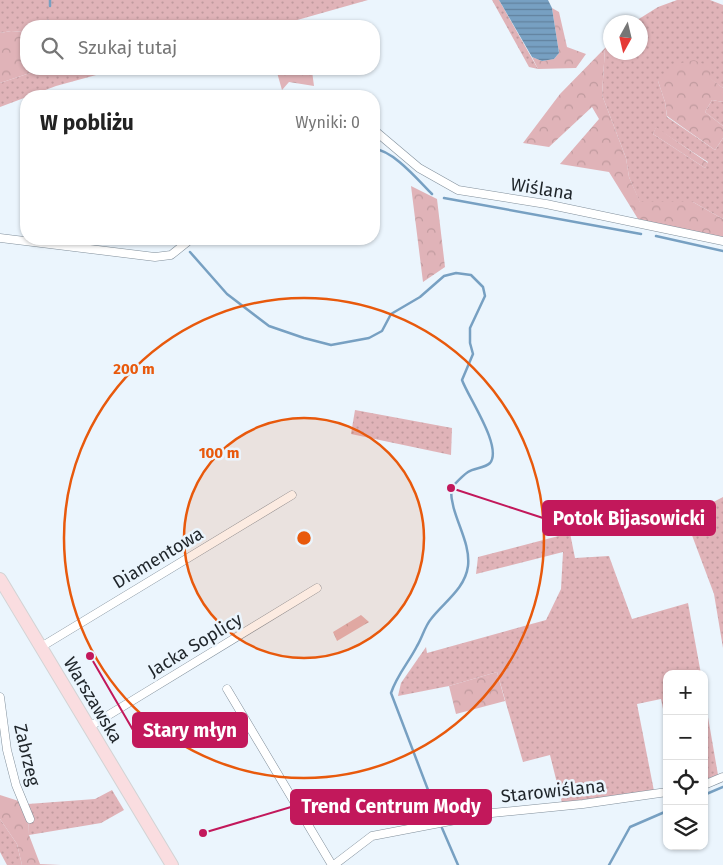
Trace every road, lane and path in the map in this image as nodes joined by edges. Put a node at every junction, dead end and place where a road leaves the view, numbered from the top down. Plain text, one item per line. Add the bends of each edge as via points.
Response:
1 (380, 135) edge
2 (0, 238) edge
3 (20, 240) edge
4 (723, 242) edge
5 (57, 245) edge
6 (184, 245) edge
7 (292, 494) dead end
8 (0, 579) edge
9 (317, 588) dead end
10 (41, 648) junction
11 (227, 688) dead end
12 (0, 698) edge
13 (89, 727) junction
14 (723, 777) edge
15 (708, 783) edge
16 (663, 793) edge
17 (30, 819) dead end
18 (172, 865) edge
19 (333, 865) edge

1 - 4 street, Wiślana via 424,171 458,190 546,204
2 - 3 street
5 - 6 street via 156,257 171,255
7 - 10 street, Diamentowa
8 - 10 main road, Warszawska
9 - 13 street, Jacka Soplicy
10 - 13 main road, Warszawska
11 - 19 street
12 - 17 street, Zabrzeg via 7,750 16,785
13 - 18 main road, Warszawska
14 - 15 street
16 - 19 street, Starowiślana via 492,813 372,836

